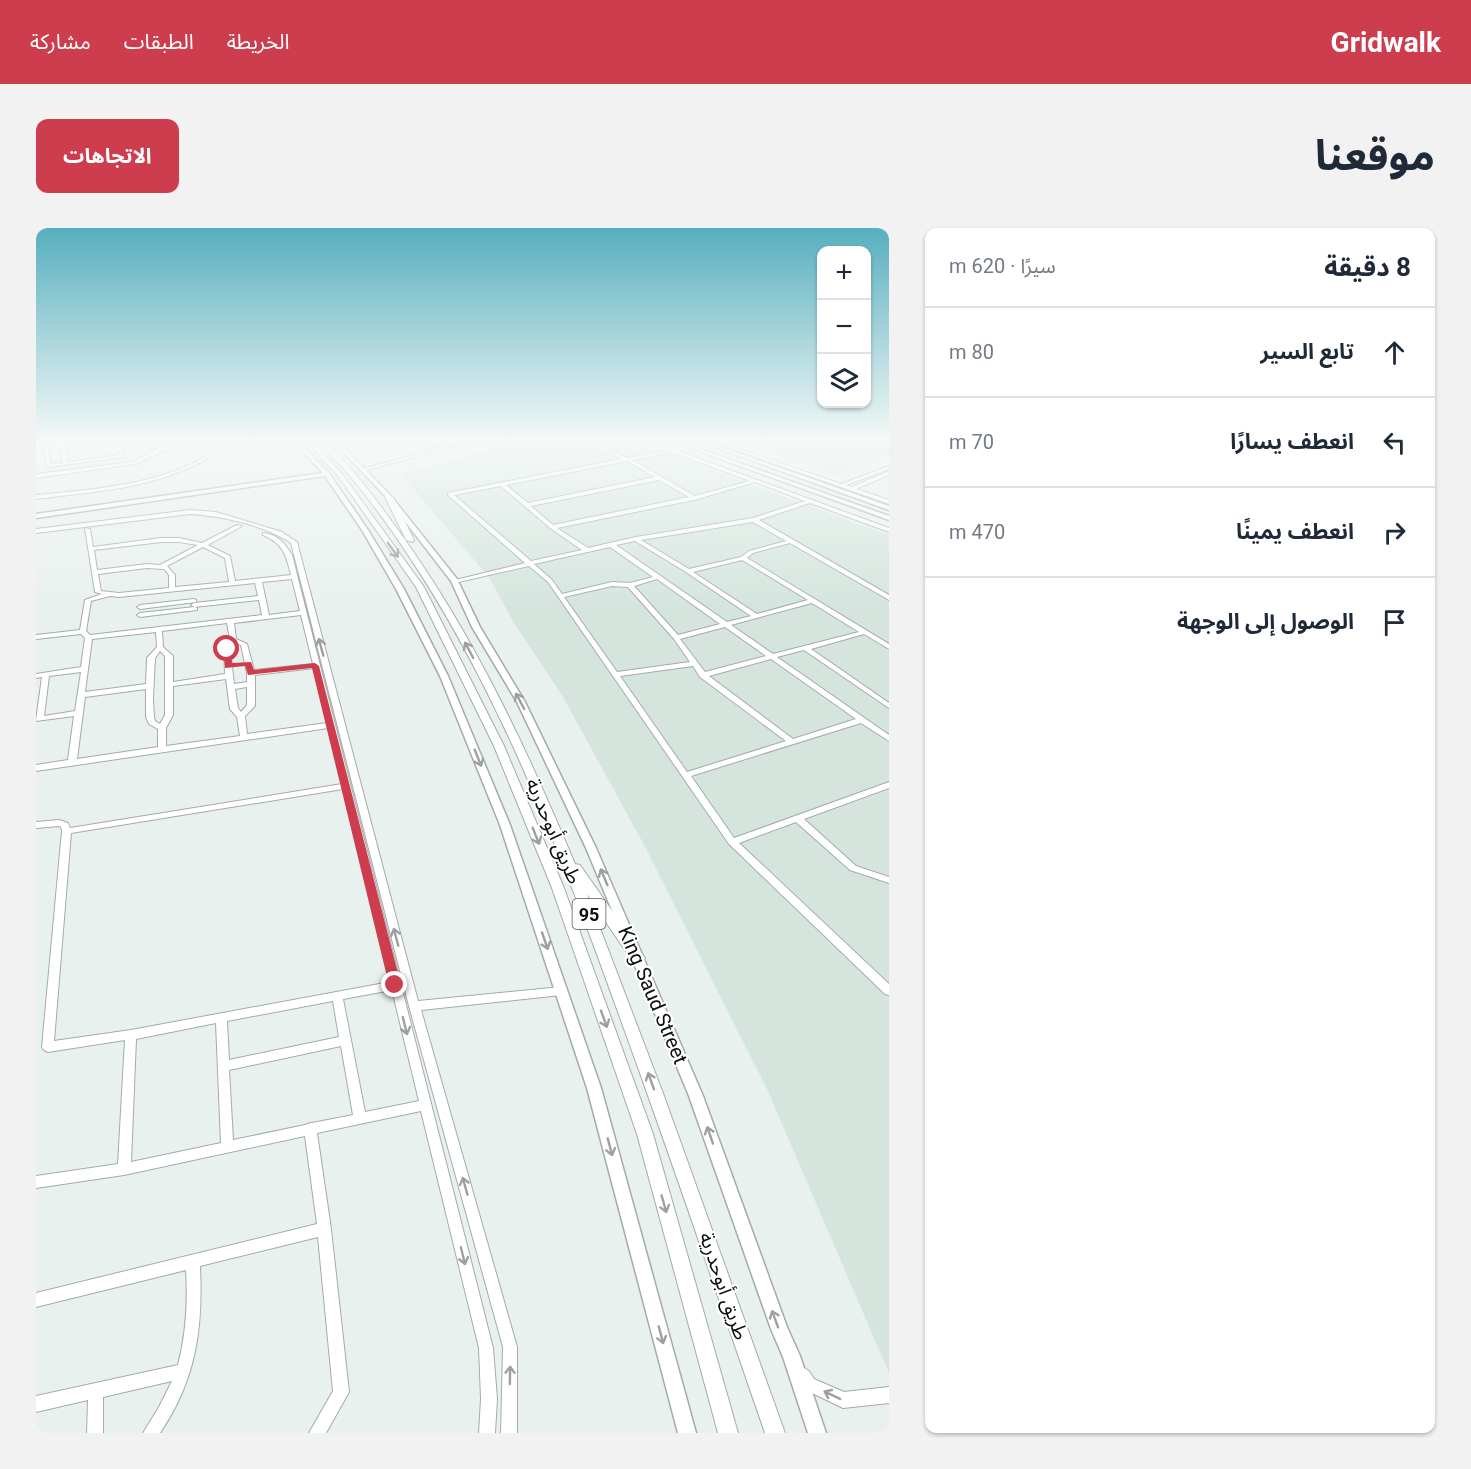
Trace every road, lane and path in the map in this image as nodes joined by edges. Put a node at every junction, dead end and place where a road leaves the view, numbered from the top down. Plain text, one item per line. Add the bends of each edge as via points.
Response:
1 (176, 494) edge
2 (341, 494) edge
3 (354, 494) edge
4 (368, 494) edge
5 (386, 494) edge
6 (450, 494) edge
7 (514, 494) edge
8 (580, 494) edge
9 (688, 494) edge
10 (707, 494) edge
11 (791, 494) edge
12 (822, 494) edge
13 (839, 494) edge
14 (848, 494) edge
15 (867, 494) edge
16 (389, 497) junction
17 (694, 498) junction
18 (810, 501) junction
19 (889, 502) edge
20 (527, 505) junction
21 (889, 509) edge
22 (36, 514) edge
23 (889, 518) edge
24 (754, 520) junction
25 (239, 526) junction
26 (552, 527) junction
27 (87, 529) junction
28 (889, 530) edge
29 (36, 531) edge
30 (36, 536) edge
31 (636, 539) junction
32 (791, 541) junction
33 (201, 545) junction
34 (612, 545) junction
35 (91, 549) junction
36 (588, 551) junction
37 (743, 558) junction
38 (533, 565) junction
39 (162, 566) junction
40 (423, 568) junction
41 (688, 571) junction
42 (95, 572) junction
43 (293, 577) junction
44 (658, 578) junction
45 (258, 580) junction
46 (454, 581) junction
47 (232, 582) junction
48 (630, 585) junction
49 (193, 587) junction
50 (172, 589) junction
51 (140, 592) junction
52 (108, 595) junction
53 (561, 596) junction
54 (262, 598) junction
55 (889, 598) edge
56 (813, 601) junction
57 (194, 605) junction
58 (140, 611) junction
59 (302, 613) junction
60 (266, 617) junction
61 (757, 617) junction
62 (230, 621) junction
63 (196, 625) junction
64 (727, 626) junction
65 (159, 629) junction
66 (140, 632) junction
67 (865, 632) junction
68 (86, 635) junction
69 (36, 637) edge
70 (676, 638) junction
71 (233, 640) junction
72 (160, 647) junction
73 (889, 647) edge
74 (806, 648) junction
75 (773, 658) junction
76 (248, 663) junction
77 (695, 664) junction
78 (228, 666) junction
79 (315, 666) junction
80 (85, 669) junction
81 (170, 673) junction
82 (251, 673) junction
83 (615, 674) junction
84 (46, 675) junction
85 (703, 675) junction
86 (36, 676) edge
87 (149, 676) junction
88 (229, 676) junction
89 (171, 684) junction
90 (252, 684) junction
91 (149, 686) junction
92 (230, 687) junction
93 (82, 695) junction
94 (170, 696) junction
95 (149, 698) junction
96 (889, 706) edge
97 (79, 713) junction
98 (242, 716) junction
99 (38, 718) edge
100 (862, 720) junction
101 (330, 725) junction
102 (162, 728) junction
103 (244, 738) junction
104 (889, 739) edge
105 (792, 742) junction
106 (162, 749) junction
107 (72, 762) junction
108 (36, 768) edge
109 (686, 776) junction
110 (889, 785) edge
111 (345, 786) junction
112 (797, 818) junction
113 (36, 825) edge
114 (67, 831) junction
115 (732, 842) junction
116 (565, 852) junction
117 (889, 880) edge
118 (638, 958) junction
119 (395, 985) junction
120 (889, 990) edge
121 (561, 991) junction
122 (337, 996) junction
123 (414, 1006) junction
124 (221, 1018) junction
125 (131, 1035) junction
126 (345, 1040) junction
127 (223, 1066) junction
128 (425, 1105) junction
129 (360, 1118) junction
130 (310, 1128) junction
131 (227, 1146) junction
132 (124, 1169) junction
133 (36, 1182) edge
134 (324, 1229) junction
135 (193, 1261) junction
136 (36, 1300) edge
137 (791, 1356) junction
138 (184, 1371) junction
139 (96, 1391) junction
140 (889, 1395) edge
141 (36, 1404) edge
142 (94, 1433) edge
143 (151, 1433) edge
144 (317, 1433) edge
145 (487, 1433) edge
146 (509, 1433) edge
147 (687, 1433) edge
148 (728, 1433) edge
149 (775, 1433) edge
150 (817, 1433) edge

1 - 22 main road
2 -> 121 main road via 400,589 444,676 505,825
3 -> 148 highway, طريق أبوحدرية / 95 via 420,587 499,746 558,888 645,1134
4 - 40 highway, طريق أبوحدرية / 95
5 - 16 main road, King Saud Street
6 - 38 street
7 - 20 street
8 - 20 street
9 - 17 street
10 - 17 street
11 - 18 street
12 - 23 main road
13 - 21 main road
14 - 21 main road
15 - 19 street
16 - 40 highway
16 - 46 main road, King Saud Street
17 - 26 street
18 - 24 street
18 - 28 street
20 - 26 street
24 - 31 street
24 - 32 street
25 - 27 street via 186,516
25 - 33 street
25 - 43 street via 284,545 290,555
26 - 36 street
27 - 30 street
27 - 35 street
123 -> 29 street via 294,542 280,533 216,514 190,512
31 - 34 street
31 - 41 street
32 - 37 street
32 - 55 street
33 - 35 street via 169,539
33 - 39 street
33 - 47 street via 228,557
34 - 36 street
34 - 44 street
35 - 42 street
36 - 38 street
37 - 41 street
37 - 56 street
38 - 46 street
38 - 53 street
39 - 42 street
39 - 50 street via 170,571
116 -> 40 highway, طريق أبوحدرية / 95 via 499,705
41 - 61 street
42 - 52 street via 98,592
43 - 45 street
43 - 59 street
44 - 48 street
44 - 64 street
45 - 47 street
45 - 54 street
118 -> 46 main road, King Saud Street via 521,702 476,627
47 - 49 street
48 - 53 street via 612,584
48 - 70 street
49 - 50 street
49 - 57 street
50 - 51 street
51 - 52 street
51 - 58 street
52 - 68 street via 88,600
53 - 83 street
54 - 57 street
54 - 60 street
56 - 61 street
56 - 67 street
57 - 58 street
57 - 63 street
58 - 66 street
59 - 60 street
59 - 79 street
60 - 62 street
61 - 64 street
62 - 63 street
62 - 71 street
63 - 65 street
64 - 70 street
64 - 75 street
65 - 66 street
65 - 72 street
66 - 68 street
67 - 73 street
67 - 74 street
68 - 69 street
68 - 80 street
70 - 77 street
71 - 76 street via 244,644
71 - 78 street via 227,646
72 - 81 street via 169,656
72 - 87 street via 151,658
74 - 75 street
74 - 96 street
75 - 85 street
75 - 100 street
76 - 78 street
76 - 82 street
77 - 83 street
77 - 85 street
78 - 88 street
79 - 82 street
79 - 101 street
80 - 84 street
80 - 93 street
81 - 87 street
81 - 89 street
82 - 90 street
83 - 109 street
84 - 86 street
84 - 99 street
85 - 105 street
87 - 91 street
88 - 89 street
88 - 92 street
89 - 94 street
90 - 92 street
90 - 98 street via 251,705
91 - 93 street
91 - 95 street
92 - 98 street via 234,709
93 - 97 street
94 - 95 street
94 - 102 street via 169,715
95 - 102 street via 152,722
97 - 99 street
97 - 107 street
98 - 103 street
100 - 104 street
100 - 105 street
101 - 103 street
101 - 111 street
102 - 106 street
103 - 106 street
105 - 109 street
106 - 107 street
107 - 108 street
109 - 115 street
110 - 112 street
111 - 114 street
111 - 119 street
112 - 115 street
112 - 117 street via 853,868
113 - 114 street via 59,823
114 - 125 street via 48,1047
115 - 120 street
116 - 118 highway
149 -> 116 highway, طريق أبوحدرية / 95 via 698,1209
137 -> 118 main road, King Saud Street via 696,1096
119 - 122 street
119 -> 128 street
121 - 123 street
121 -> 147 main road via 594,1088
122 - 124 street
122 - 126 street
146 -> 123 street via 510,1347
124 - 125 street
124 - 127 street
125 - 132 street
126 - 127 street
126 - 129 street
127 - 131 street
128 - 129 street
128 -> 145 street via 486,1348
129 - 130 street
130 - 131 street
130 - 134 street
131 - 132 street
132 - 133 street
134 - 135 street
134 - 144 street via 341,1392
135 - 136 street
135 - 138 street via 196,1307
140 -> 137 street via 843,1400 809,1384
137 - 150 main road, King Saud Street
138 - 139 street
138 - 143 street via 171,1403
139 - 141 street
139 - 142 street

